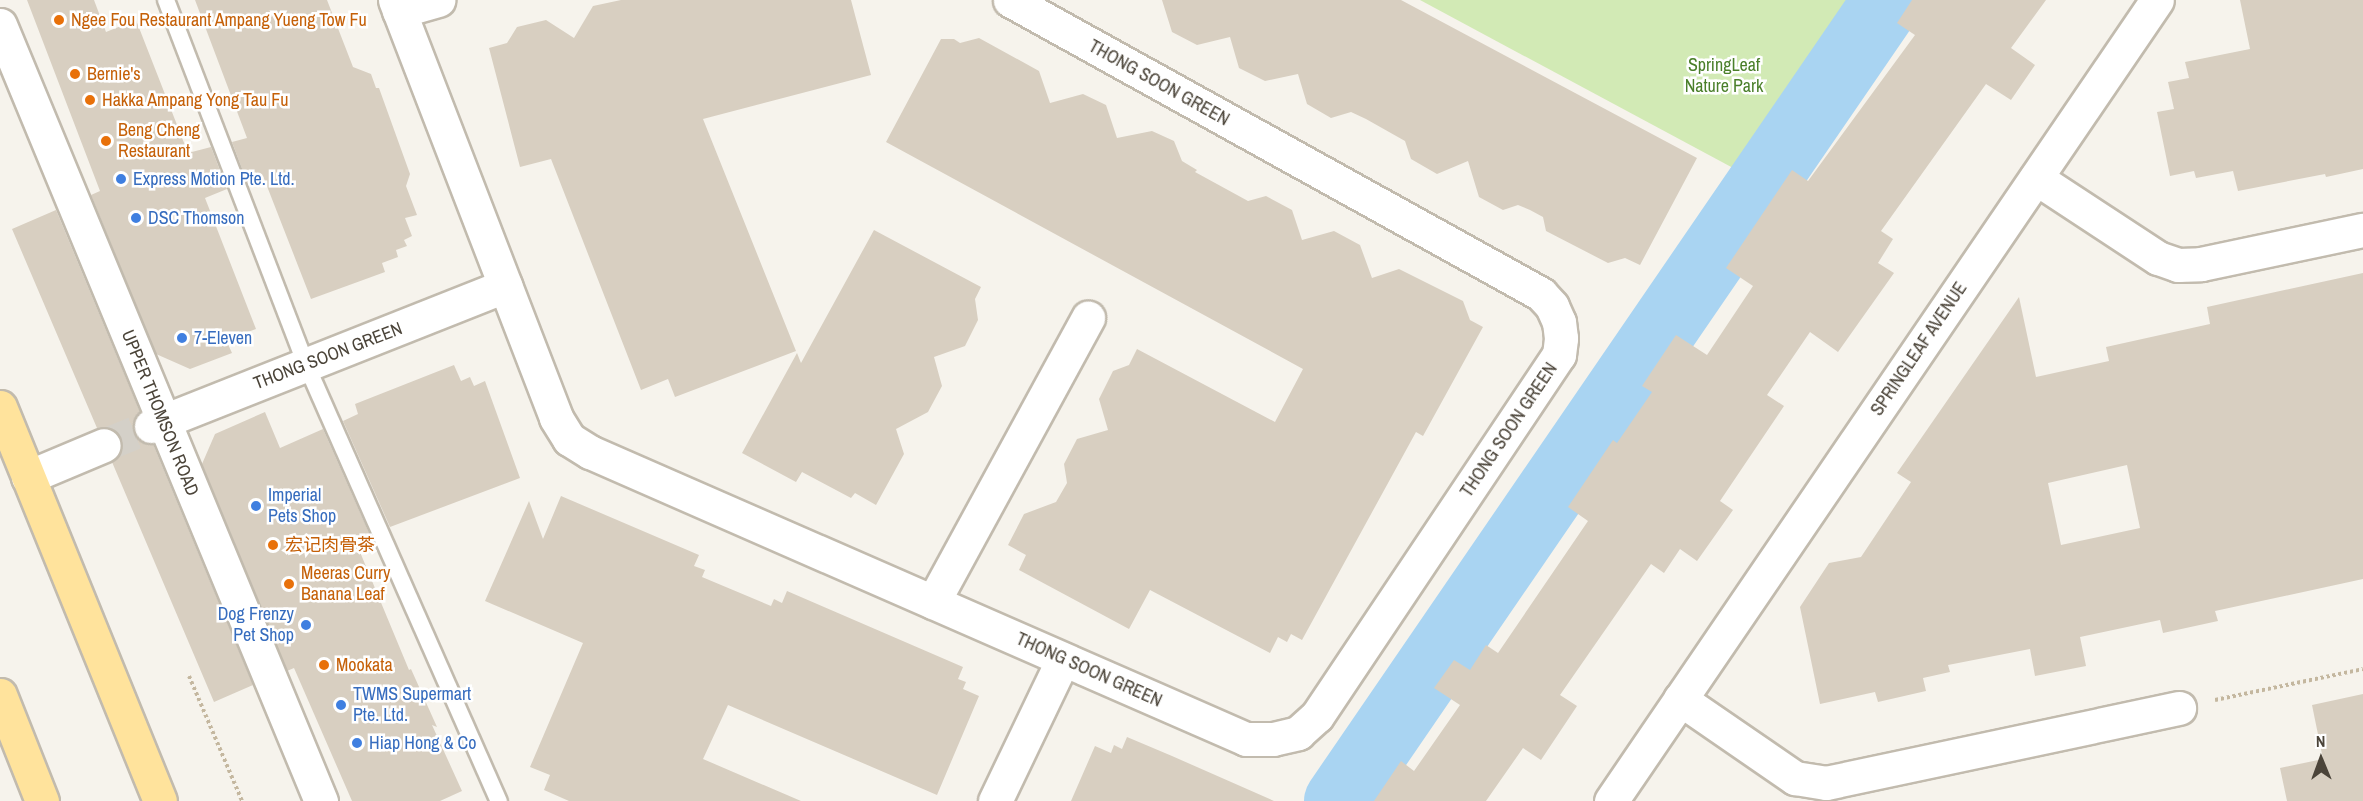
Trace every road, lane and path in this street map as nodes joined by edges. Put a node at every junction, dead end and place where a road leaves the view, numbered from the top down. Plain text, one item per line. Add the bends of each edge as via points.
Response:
1 (166, 0) edge
2 (438, 0) edge
3 (1010, 0) edge
4 (2157, 0) edge
5 (397, 5) edge
6 (0, 25) edge
7 (2036, 178) junction
8 (2363, 230) edge
9 (505, 286) junction
10 (1088, 318) dead end
11 (306, 364) junction
12 (0, 407) edge
13 (157, 423) junction
14 (104, 445) tunnel mouth
15 (28, 477) junction
16 (933, 602) junction
17 (1063, 659) junction
18 (2363, 669) edge
19 (189, 676) dead end
20 (0, 695) edge
21 (1680, 699) junction
22 (2179, 708) joint
23 (42, 801) edge
24 (160, 801) edge
25 (242, 801) edge
26 (321, 801) edge
27 (499, 801) edge
28 (995, 801) edge
29 (1611, 801) edge

1 - 11 lane
2 - 5 street, THONG SOON GREEN
3 - 17 street, THONG SOON GREEN via 1541,294 1552,306 1562,338 1553,365 1317,716 1298,733 1273,739 1246,739
4 - 7 street, SPRINGLEAF AVENUE
5 - 9 street, THONG SOON GREEN
6 - 13 street, UPPER THOMSON ROAD
7 - 8 street via 2158,258 2178,265 2201,264
7 - 21 street, SPRINGLEAF AVENUE
9 - 11 street, THONG SOON GREEN
9 - 16 street, THONG SOON GREEN via 556,418 569,439 590,452
10 - 16 street
11 - 13 street, THONG SOON GREEN
11 - 27 lane
12 - 15 main road
13 - 26 street, UPPER THOMSON ROAD
14 - 15 street
15 - 24 main road
16 - 17 street, THONG SOON GREEN
17 - 28 street
18 - 22 path
19 - 25 path
20 - 23 main road
21 - 22 street via 1795,778 1826,783
21 - 29 street, SPRINGLEAF AVENUE

